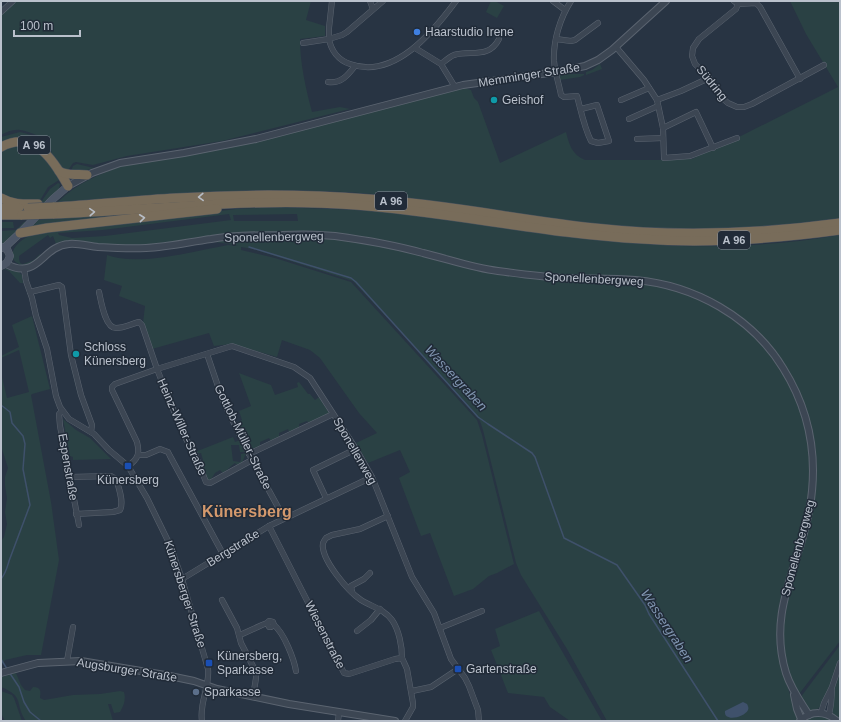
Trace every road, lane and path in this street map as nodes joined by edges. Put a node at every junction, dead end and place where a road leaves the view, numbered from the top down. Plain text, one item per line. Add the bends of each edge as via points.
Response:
1 (13, 1) edge
2 (332, 1) edge
3 (370, 1) edge
4 (383, 1) edge
5 (456, 1) edge
6 (553, 1) edge
7 (571, 1) edge
8 (666, 1) edge
9 (736, 3) edge
10 (373, 9) junction
11 (565, 10) junction
12 (1, 12) edge
13 (598, 23) dead end
14 (329, 39) junction
15 (499, 39) dead end
16 (556, 39) junction
17 (303, 43) dead end
18 (616, 47) junction
19 (415, 48) junction
20 (441, 64) junction
21 (824, 65) dead end
22 (355, 66) junction
23 (556, 72) junction
24 (709, 78) junction
25 (800, 79) junction
26 (328, 82) dead end
27 (455, 87) junction
28 (649, 88) junction
29 (621, 100) dead end
30 (658, 103) junction
31 (580, 108) junction
32 (629, 119) dead end
33 (663, 128) junction
34 (663, 138) junction
35 (737, 138) dead end
36 (637, 139) dead end
37 (1, 147) edge
38 (713, 148) junction
39 (58, 170) junction
40 (87, 175) junction
41 (68, 186) junction
42 (1, 198) edge
43 (258, 202) junction
44 (30, 206) junction
45 (1, 208) edge
46 (56, 209) junction
47 (1, 215) edge
48 (840, 223) edge
49 (840, 230) edge
50 (20, 233) junction
51 (4, 249) edge
52 (5, 263) edge
53 (21, 269) junction
54 (30, 292) junction
55 (99, 292) dead end
56 (206, 354) junction
57 (157, 369) junction
58 (62, 411) junction
59 (333, 414) junction
60 (91, 432) junction
61 (356, 449) junction
62 (139, 454) junction
63 (249, 454) junction
64 (252, 460) junction
65 (128, 466) junction
66 (70, 477) junction
67 (372, 477) junction
68 (326, 498) junction
69 (76, 514) junction
70 (388, 516) junction
71 (284, 518) junction
72 (78, 525) dead end
73 (269, 526) junction
74 (223, 554) junction
75 (370, 573) dead end
76 (182, 579) junction
77 (352, 592) junction
78 (222, 600) dead end
79 (380, 609) junction
80 (482, 611) dead end
81 (73, 627) dead end
82 (440, 628) junction
83 (357, 631) dead end
84 (240, 636) junction
85 (402, 658) junction
86 (67, 661) junction
87 (840, 663) edge
88 (458, 669) junction
89 (296, 671) dead end
90 (1, 672) edge
91 (207, 686) junction
92 (832, 687) junction
93 (412, 691) junction
94 (794, 693) junction
95 (253, 697) junction
96 (339, 713) junction
97 (821, 713) junction
98 (809, 714) junction
99 (829, 715) junction
100 (801, 720) edge
101 (202, 721) edge
102 (338, 721) edge
103 (395, 721) edge
104 (405, 721) edge
105 (479, 721) edge
106 (837, 721) edge

1 - 12 street
2 - 14 street
3 - 10 street
4 - 10 street
5 - 19 street
6 - 11 street
7 - 11 street
8 - 18 street, Memminger Straße
9 - 24 street, Südring via 736,9 699,39 693,48 695,64
9 - 25 street, Südring via 756,4 760,7
10 - 14 street via 347,32
11 - 16 street
13 - 16 street via 575,40
14 - 17 street
14 - 22 street via 338,56
15 - 20 street via 490,49 474,54 456,54
16 - 23 street
18 - 23 street, Memminger Straße via 586,66
18 - 28 street
19 - 20 street
19 - 22 street via 382,65
20 - 27 street
21 - 25 street, Südring
22 - 26 street via 342,80
23 - 27 street, Memminger Straße
23 - 31 street via 561,95 578,96
24 - 25 street, Südring via 722,98 737,107 752,104
24 - 30 street
27 - 40 street, Memminger Straße via 228,145 120,163
28 - 29 street
28 - 30 street
30 - 32 street
30 - 33 street
31 - 31 street via 591,141 609,141 597,105
33 - 34 street
33 - 38 street via 696,112
34 - 36 street
34 - 38 street via 664,158 690,156
35 - 38 street
37 - 39 highway, A 96 via 15,141 35,145 46,154
39 - 40 highway, A 96 via 67,175
39 - 41 highway, A 96
40 - 41 street, Memminger Straße
41 - 50 main road
42 - 44 highway via 10,203
46 -> 43 highway, A 96
43 - 49 highway, A 96 via 380,207 643,240 750,239
50 -> 43 highway, A 96
44 - 45 highway
44 - 46 highway via 45,203
46 - 47 highway, A 96, bridge via 22,215
48 -> 46 highway, A 96 via 743,233 662,234 571,226 395,201 305,196 201,197
50 - 51 main road
51 - 52 main road
52 - 53 street
53 - 54 street, Künersberger Straße
53 - 94 street, Sponellenbergweg via 34,266 57,247 66,244 139,249 223,237 324,235 384,244 497,271 561,278 648,282 674,287 722,308 745,324 775,356 798,396 810,434 814,473 812,500 789,578 781,620 782,657
54 - 58 street, Künersberger Straße
54 - 60 street via 59,285 62,287 71,355 91,422
55 - 57 street via 106,320 113,328 141,323
56 - 57 street, Sponellenweg
56 - 59 street, Sponellenweg via 232,346 298,368 310,378
56 - 63 street, Gottlob-Müller-Straße via 223,401
57 - 62 street, Sponellenweg via 112,387 137,442
57 - 64 street, Heinz-Willer-Straße via 206,482
58 - 60 street, Künersberger Straße via 72,421
58 - 66 street, Espenstraße via 59,416
59 - 61 street, Sponellenweg
59 - 63 street
60 - 65 street, Künersberger Straße
61 - 67 street, Sponellenweg
61 - 68 street via 313,470
62 - 65 street
62 - 74 street via 146,455 160,449 168,452
63 - 64 street, Gottlob-Müller-Straße
64 - 71 street, Gottlob-Müller-Straße
65 - 76 street, Künersberger Straße via 160,522
66 - 69 street, Espenstraße
66 - 69 street via 113,477 117,481 120,496 122,509 118,511
67 - 68 street, Bergstraße
67 - 70 street, Sponellenweg
68 - 71 street, Bergstraße
69 - 72 street, Espenstraße
70 - 77 street via 360,529 332,535 323,543 332,568
70 - 82 street, Sponellenweg via 412,577
71 - 73 street, Bergstraße
73 - 74 street, Bergstraße
73 - 85 street, Wiesenstraße via 344,673 349,674
74 - 76 street, Bergstraße
75 - 77 street via 351,586
76 - 91 street, Künersberger Straße via 206,662 209,678
77 - 79 street via 361,600
78 - 84 street
79 - 83 street
79 - 85 street via 394,624
80 - 82 street
81 - 86 street
82 - 88 street, Sponellenweg via 450,656
84 - 89 street via 262,624 267,623 269,627 274,625 285,641
84 - 95 street via 256,675
85 - 93 street
86 - 90 street, Augsburger Straße via 38,663
86 - 91 street, Augsburger Straße via 165,675
87 - 92 street
88 - 93 street via 431,687
88 - 105 street, Sponellenweg via 472,694
91 - 95 street, Augsburger Straße
91 - 101 street, Künersberger Straße
92 - 97 street
92 - 99 street
93 - 104 street via 413,707
94 - 98 street, Sponellenbergweg
94 - 100 street, Sponellenbergweg
95 - 96 street, Augsburger Straße
96 - 102 street
96 - 103 street, Augsburger Straße
97 - 98 street
97 - 99 street
98 - 100 street
99 - 106 street

